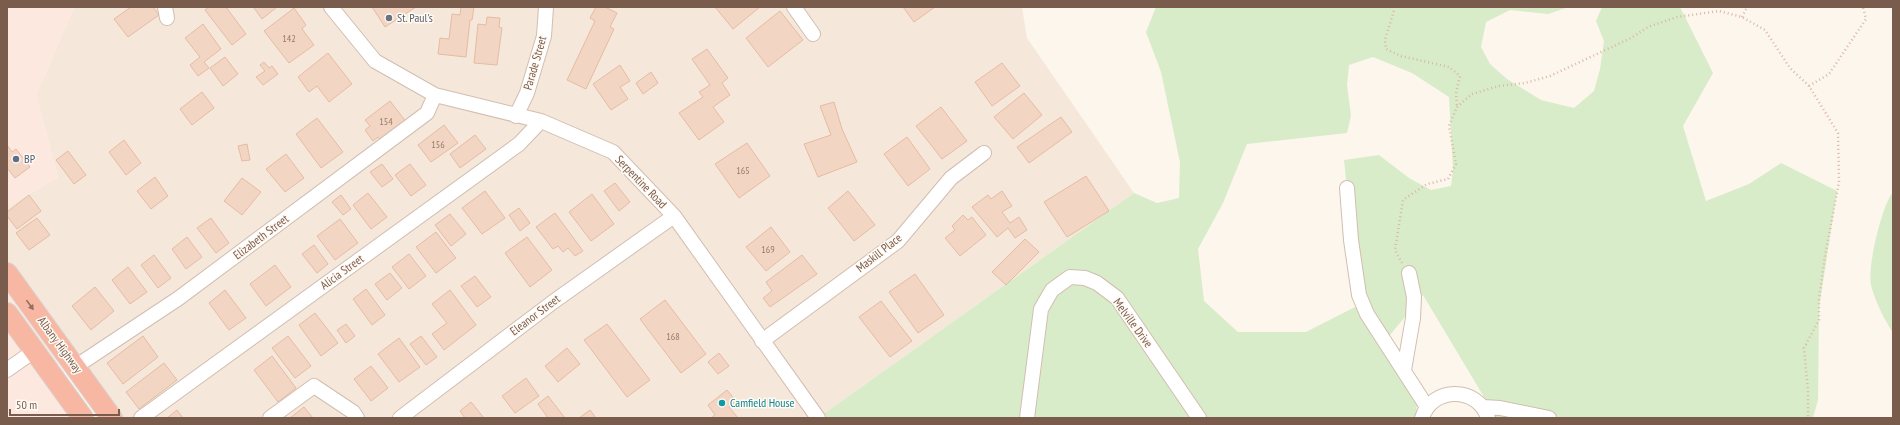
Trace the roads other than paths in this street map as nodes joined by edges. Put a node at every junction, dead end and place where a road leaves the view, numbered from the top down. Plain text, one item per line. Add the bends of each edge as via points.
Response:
1 (331, 7) edge
2 (546, 7) edge
3 (794, 7) edge
4 (813, 34) dead end
5 (435, 95) junction
6 (516, 116) junction
7 (541, 121) junction
8 (984, 153) dead end
9 (1346, 188) dead end
10 (674, 216) junction
11 (7, 273) edge
12 (1409, 273) road end
13 (7, 313) edge
14 (762, 341) junction
15 (34, 351) junction
16 (75, 367) junction
17 (7, 370) edge
18 (1404, 370) junction
19 (56, 381) junction
20 (1485, 412) edge
21 (1424, 413) edge
22 (83, 418) edge
23 (112, 418) edge
24 (141, 418) edge
25 (270, 418) edge
26 (357, 418) edge
27 (400, 418) edge
28 (818, 418) edge
29 (1027, 418) edge
30 (1199, 418) edge
31 (1550, 418) edge

1 - 5 street, Serpentine Road via 374,61
2 - 6 street, Parade Street via 544,36 527,93
3 - 4 street
5 - 6 street, Serpentine Road
5 - 16 street, Elizabeth Street via 427,112 421,117 179,298
6 - 7 street, Serpentine Road
7 - 10 street, Serpentine Road via 613,152
7 - 24 street, Alicia Street via 518,144
8 - 14 street, Maskill Place via 951,178 898,241
9 - 18 street via 1359,295 1367,314
10 - 14 street, Serpentine Road
10 - 27 street, Eleanor Street via 553,302
11 -> 16 highway, Albany Highway
12 - 18 street via 1414,297
13 - 15 highway, Albany Highway
14 - 28 street, Serpentine Road
15 - 17 street
15 - 19 highway, Albany Highway
16 - 19 highway
16 - 23 highway, Albany Highway
18 - 21 street
19 - 22 highway, Albany Highway
20 - 21 street via 1468,396 1450,393 1433,401
20 - 31 street via 1500,408
25 - 26 street via 314,386 353,412
29 - 30 street, Melville Drive via 1041,308 1052,290 1070,277 1085,278 1097,283 1117,298

